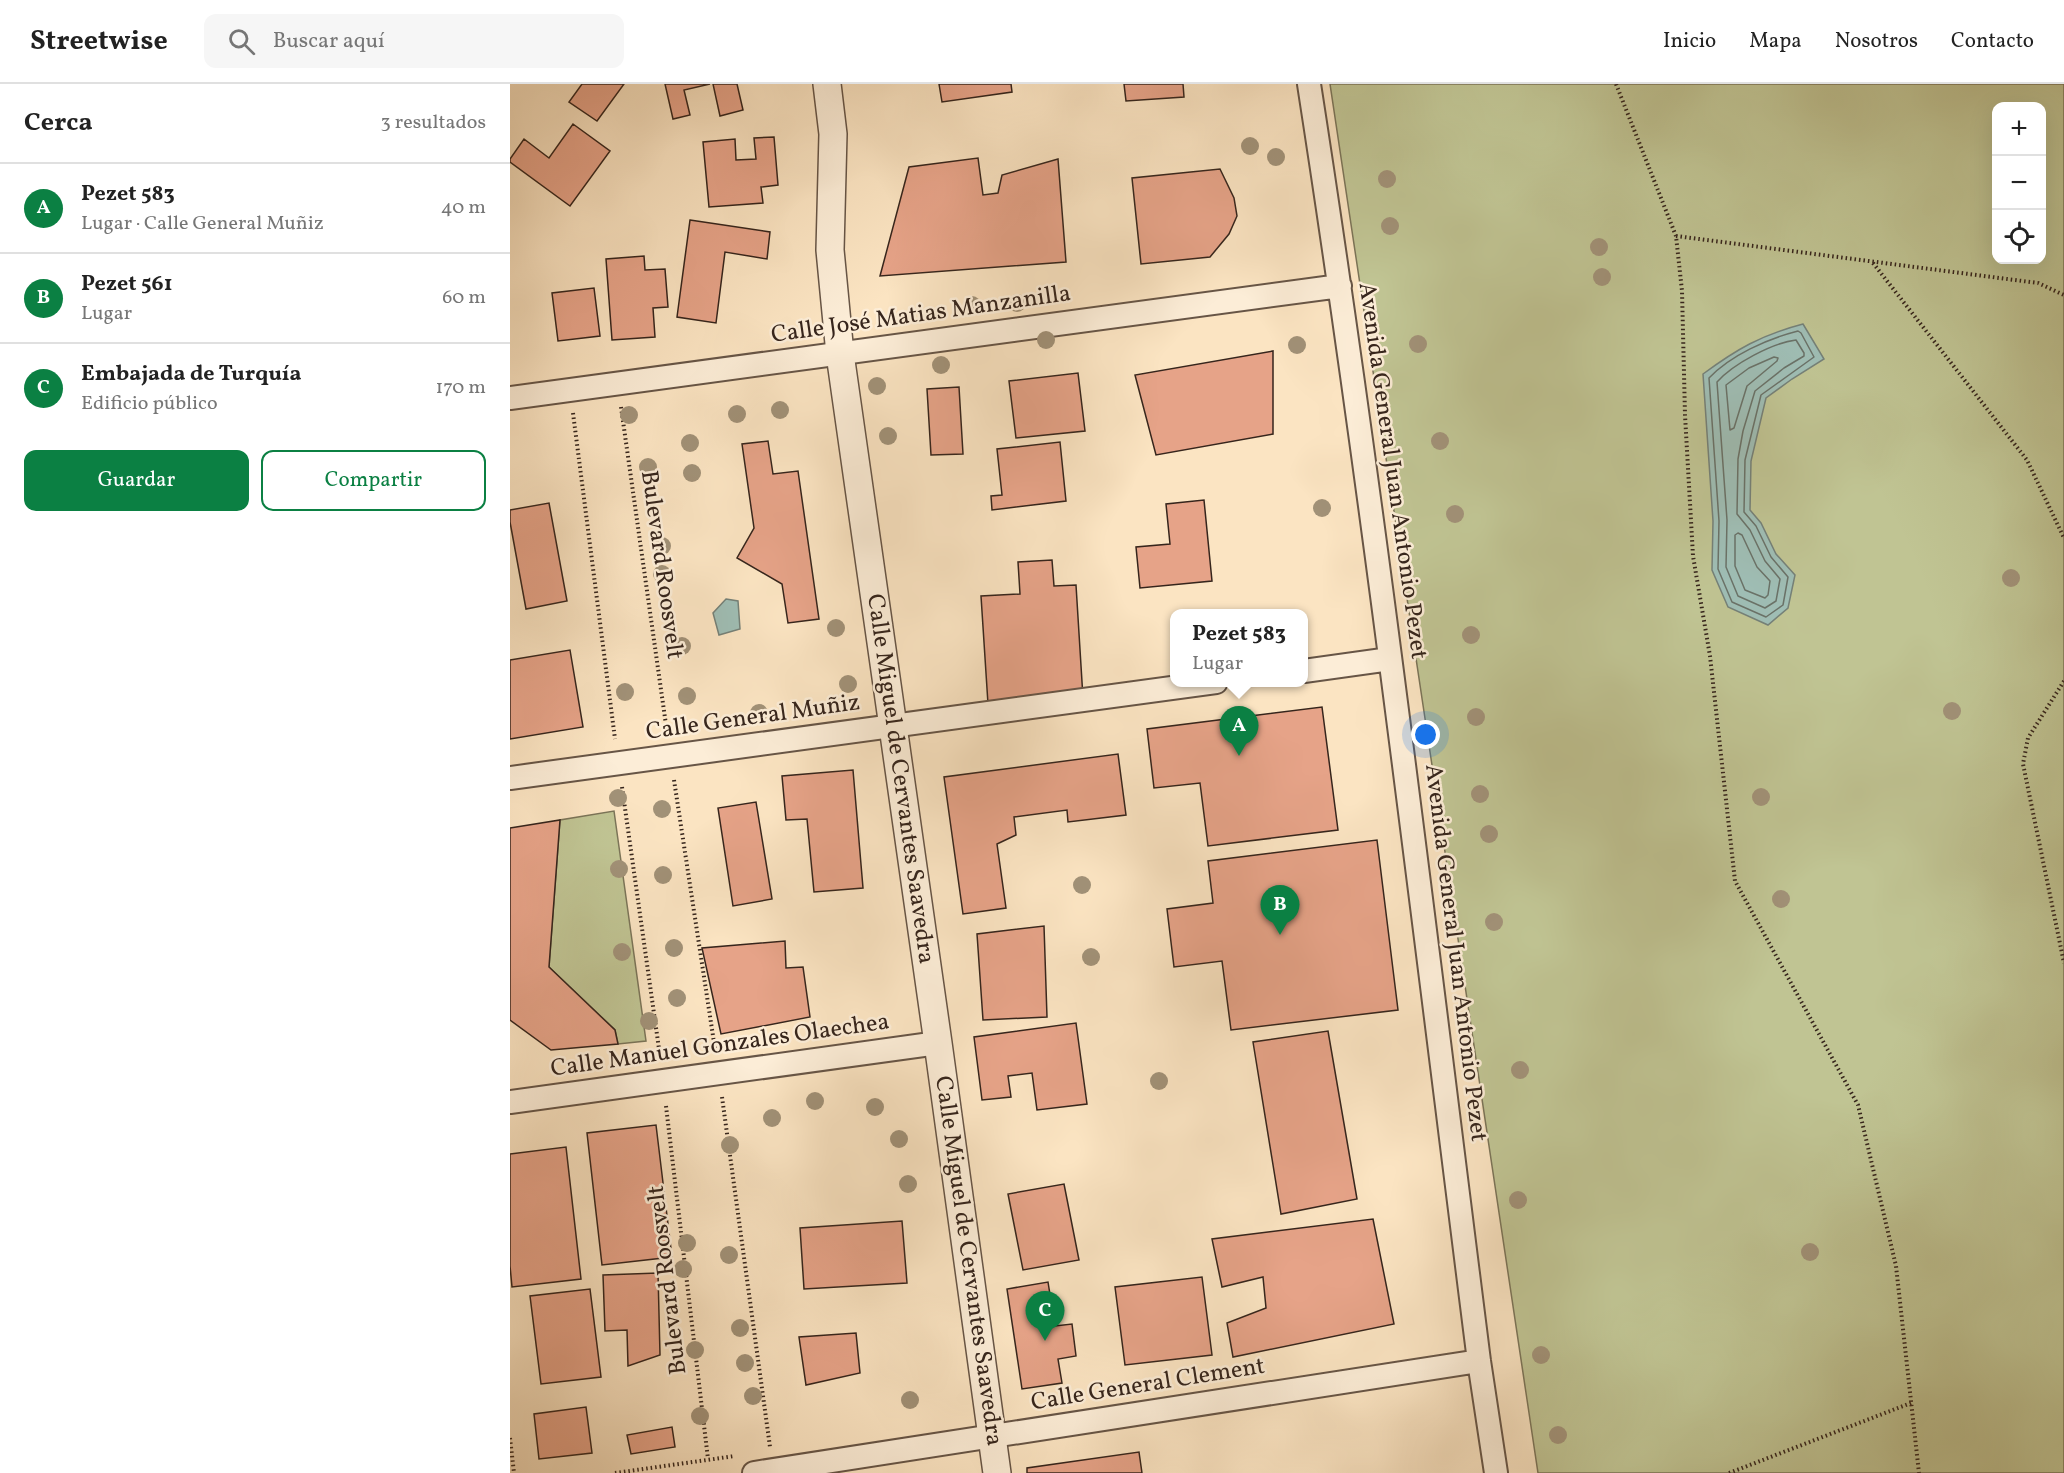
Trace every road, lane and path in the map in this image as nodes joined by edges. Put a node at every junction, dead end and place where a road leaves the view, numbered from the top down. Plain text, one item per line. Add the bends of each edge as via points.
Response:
1 (827, 84) edge
2 (1309, 84) edge
3 (1616, 84) edge
4 (1676, 236) junction
5 (1873, 262) junction
6 (1340, 286) junction
7 (2064, 295) edge
8 (840, 354) junction
9 (510, 398) edge
10 (619, 399) dead end
11 (572, 406) dead end
12 (2064, 538) edge
13 (1390, 659) junction
14 (1308, 670) edge
15 (2064, 681) edge
16 (1179, 687) edge
17 (893, 726) junction
18 (668, 736) dead end
19 (616, 742) dead end
20 (673, 774) dead end
21 (510, 778) edge
22 (621, 781) dead end
23 (2064, 963) edge
24 (938, 1043) junction
25 (715, 1052) dead end
26 (660, 1060) dead end
27 (720, 1088) dead end
28 (665, 1096) dead end
29 (510, 1102) edge
30 (1479, 1361) junction
31 (1911, 1403) junction
32 (992, 1436) junction
33 (510, 1438) edge
34 (770, 1450) dead end
35 (708, 1460) dead end
36 (514, 1473) edge
37 (754, 1473) edge
38 (997, 1473) edge
39 (1496, 1473) edge
40 (1729, 1473) edge
41 (1919, 1473) edge

1 - 8 street, Calle Miguel de Cervantes Saavedra via 833,134 830,250
2 - 6 street, Avenida General Juan Antonio Pezet
3 - 4 path
4 - 5 path
4 - 31 path via 1682,291 1693,556 1710,656 1735,881 1858,1105 1896,1266
5 - 7 path via 2038,283
5 - 12 path via 2027,460
6 - 8 street, Calle José Matias Manzanilla
6 - 13 street, Avenida General Juan Antonio Pezet
8 - 9 street, Calle José Matias Manzanilla
8 - 17 street, Calle Miguel de Cervantes Saavedra
10 - 18 path, Bulevard Roosvelt
11 - 19 path
13 - 14 street
13 - 30 street, Avenida General Juan Antonio Pezet
15 - 23 path via 2028,738 2023,764
16 - 17 street, Calle General Muñiz
17 - 21 street, Calle General Muñiz
17 - 24 street, Calle Miguel de Cervantes Saavedra
20 - 25 path
22 - 26 path
24 - 29 street, Calle Manuel Gonzales Olaechea
24 - 32 street, Calle Miguel de Cervantes Saavedra
27 - 34 path
28 - 35 path, Bulevard Roosvelt
30 - 32 street, Calle General Clement
30 - 39 street, Avenida General Juan Antonio Pezet
31 - 40 path
31 - 41 path
32 - 37 street, Calle General Clement
32 - 38 street, Calle Miguel de Cervantes Saavedra
33 - 36 path

